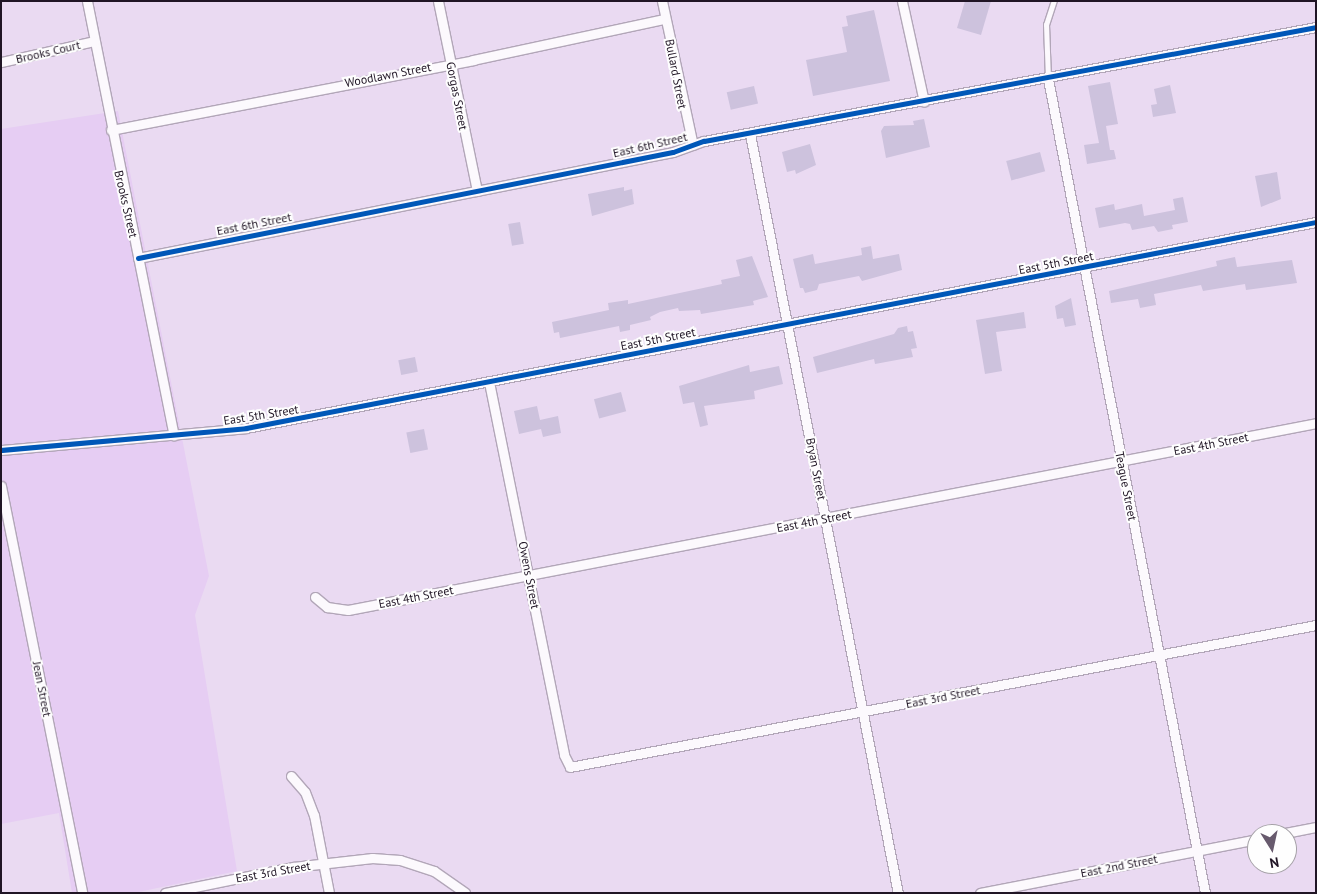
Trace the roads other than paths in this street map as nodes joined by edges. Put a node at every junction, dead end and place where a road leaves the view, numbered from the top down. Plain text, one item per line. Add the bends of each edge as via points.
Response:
1 (87, 1) edge
2 (438, 1) edge
3 (662, 1) edge
4 (902, 1) edge
5 (1054, 1) edge
6 (665, 19) junction
7 (1316, 27) edge
8 (94, 41) junction
9 (1, 62) edge
10 (450, 64) junction
11 (1048, 79) junction
12 (924, 102) junction
13 (111, 130) junction
14 (750, 134) junction
15 (693, 145) junction
16 (477, 191) junction
17 (1316, 222) edge
18 (138, 258) junction
19 (1083, 268) junction
20 (787, 325) junction
21 (489, 382) junction
22 (1316, 423) edge
23 (174, 435) junction
24 (1, 450) edge
25 (1121, 461) junction
26 (1, 486) edge
27 (825, 519) junction
28 (529, 576) junction
29 (315, 597) dead end
30 (1316, 625) edge
31 (1159, 655) junction
32 (863, 713) junction
33 (570, 767) joint
34 (291, 776) dead end
35 (1316, 827) edge
36 (1297, 831) edge
37 (1247, 840) edge
38 (1197, 850) junction
39 (322, 864) junction
40 (82, 893) edge
41 (166, 893) edge
42 (329, 893) edge
43 (465, 893) edge
44 (898, 893) edge
45 (980, 893) edge
46 (1205, 893) edge

1 - 8 street, Brooks Street
2 - 10 street, Gorgas Street
3 - 6 street, Bullard Street
4 - 12 street
5 - 11 lane via 1046,25
6 - 10 street, Woodlawn Street
6 - 15 street, Bullard Street
7 - 11 street, East 6th Street
8 - 9 street, Brooks Court
8 - 13 street, Brooks Street
10 - 13 street, Woodlawn Street
10 - 16 street, Gorgas Street
11 - 12 street, East 6th Street
11 - 19 street, Teague Street
12 - 14 street, East 6th Street
13 - 18 street, Brooks Street
14 - 15 street, East 6th Street
14 - 20 street, Bryan Street
15 - 16 street, East 6th Street
16 - 18 street, East 6th Street
17 - 19 street, East 5th Street
18 - 23 street, Brooks Street
19 - 20 street, East 5th Street
19 - 25 street, Teague Street
20 - 21 street, East 5th Street
20 - 27 street, Bryan Street
21 - 23 street, East 5th Street via 246,428
21 - 28 street, Owens Street
22 - 25 street, East 4th Street
23 - 24 street, East 5th Street
25 - 27 street, East 4th Street
25 - 31 street, Teague Street
26 - 40 street, Jean Street
27 - 28 street, East 4th Street
27 - 32 street, Bryan Street
28 - 29 street, East 4th Street via 348,610 327,607
28 - 33 street, Owens Street via 564,755
30 - 31 street, East 3rd Street
31 - 32 street, East 3rd Street
31 - 38 street, Teague Street
32 - 33 street, East 3rd Street
32 - 44 street, Bryan Street
34 - 39 street via 305,792 314,815
35 - 36 street
37 - 38 street, East 2nd Street
38 - 45 street, East 2nd Street
38 - 46 street, Teague Street
39 - 41 street, East 3rd Street
39 - 42 street
39 - 43 street, East 3rd Street via 372,858 400,860 434,871

